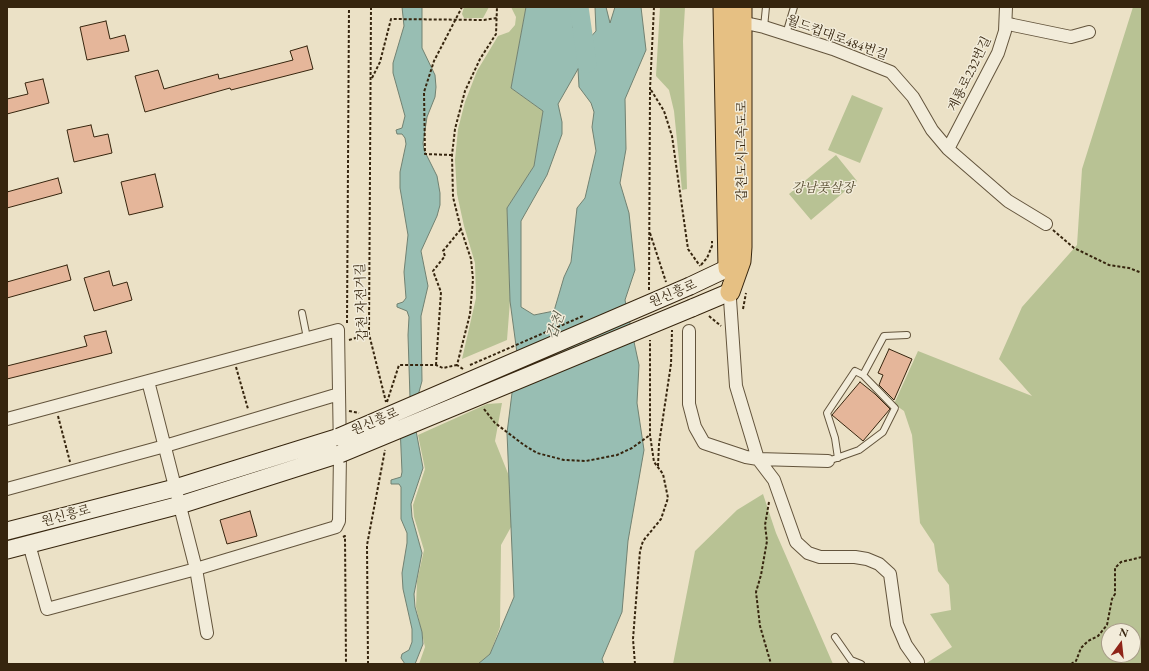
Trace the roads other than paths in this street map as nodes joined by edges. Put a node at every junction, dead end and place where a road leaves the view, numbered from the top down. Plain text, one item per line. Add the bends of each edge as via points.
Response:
1 (766, 7) edge
2 (794, 7) edge
3 (1006, 7) edge
4 (723, 13) edge
5 (742, 14) edge
6 (1006, 23) junction
7 (764, 27) junction
8 (1089, 32) dead end
9 (786, 34) junction
10 (948, 149) junction
11 (1046, 224) road end
12 (728, 268) junction
13 (730, 292) junction
14 (302, 313) dead end
15 (689, 331) dead end
16 (907, 335) dead end
17 (307, 338) junction
18 (863, 375) junction
19 (148, 381) junction
20 (339, 394) junction
21 (7, 419) edge
22 (340, 445) junction
23 (165, 446) junction
24 (758, 459) junction
25 (833, 459) junction
26 (175, 488) junction
27 (7, 489) edge
28 (180, 505) junction
29 (7, 531) edge
30 (29, 544) junction
31 (7, 550) edge
32 (196, 568) junction
33 (207, 633) dead end
34 (835, 637) dead end
35 (917, 662) edge
36 (861, 664) edge

1 - 7 lane
2 - 9 lane
3 - 6 street, 계룡로232번길
4 - 5 street, 월드컵대로484번길
4 - 12 main road, 갑천도시고속도로
5 - 7 street, 월드컵대로484번길
5 - 13 main road, 갑천도시고속도로 via 742,247 741,261
6 - 8 street via 1070,36
6 - 10 street, 계룡로232번길 via 998,53
7 - 9 street, 월드컵대로484번길
9 - 10 street, 월드컵대로484번길 via 891,72 913,97 932,130
10 - 11 street, 월드컵대로484번길 via 1008,201
12 - 13 street
12 - 22 street, 원신흥로, bridge
13 - 22 street, 원신흥로, bridge via 699,312
13 - 24 street via 736,386
14 - 17 lane
15 - 24 street via 689,404 695,427 704,443
16 - 18 lane via 884,336
17 - 19 street
17 - 20 street via 338,330
18 - 25 lane via 855,371 827,414 835,438
18 - 25 lane via 896,408 882,432 859,450
19 - 21 street
19 - 23 street
20 - 22 street
20 - 23 street
22 - 26 street, 원신흥로
22 - 28 street, 원신흥로
22 - 32 street via 339,521 336,527
23 - 26 street
23 - 27 street
24 - 25 street
24 - 35 street via 774,480 796,542 808,553 820,558 855,556 867,559 879,564 890,574 897,624
26 - 28 street
26 - 29 street, 원신흥로
28 - 30 street, 원신흥로
28 - 32 street
30 - 31 street, 원신흥로
30 - 32 street via 47,609
32 - 33 street
34 - 36 lane via 851,660

